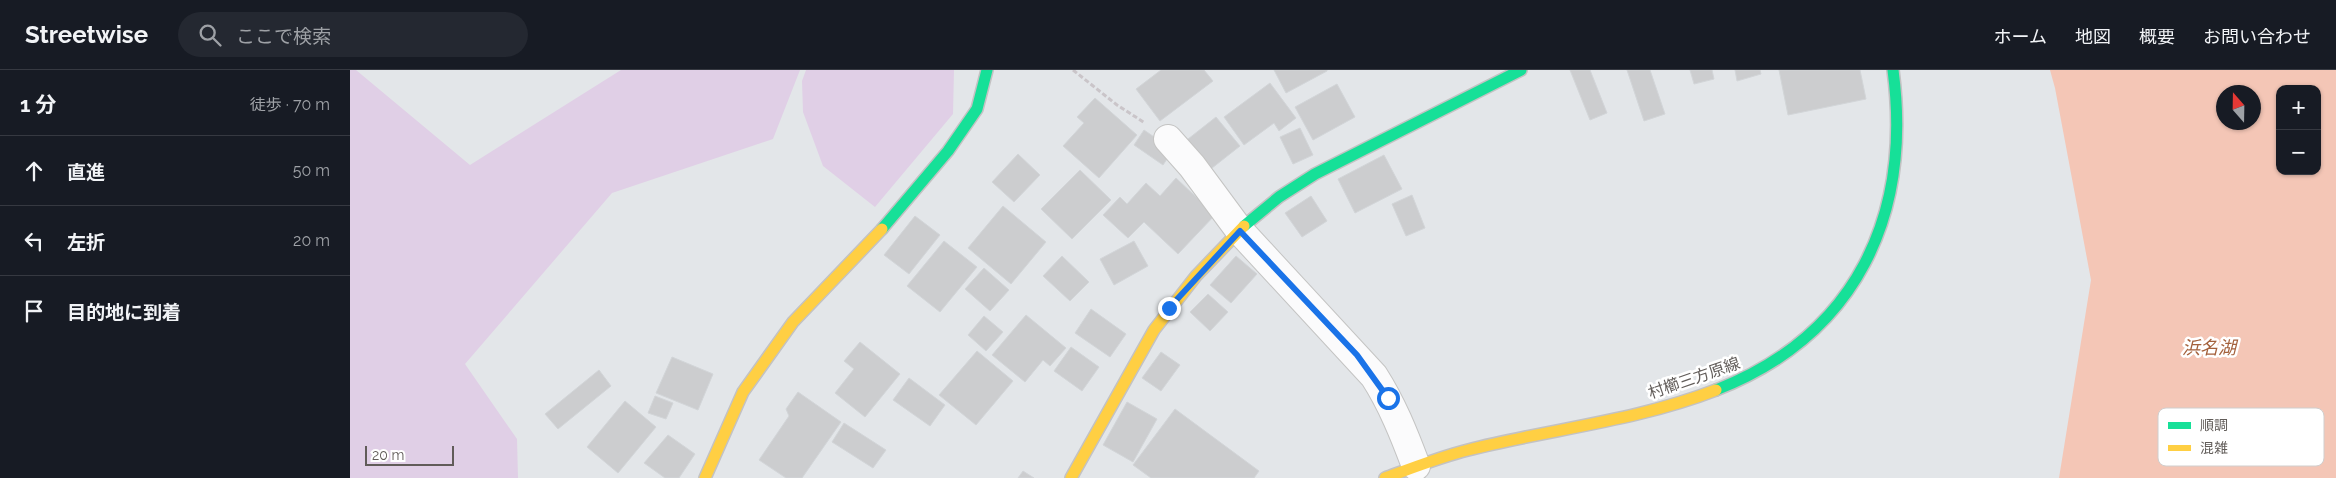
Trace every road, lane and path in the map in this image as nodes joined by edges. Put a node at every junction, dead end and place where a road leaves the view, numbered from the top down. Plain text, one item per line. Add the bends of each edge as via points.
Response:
1 (987, 70) edge
2 (1073, 70) edge
3 (1521, 70) edge
4 (1893, 70) edge
5 (1168, 139) joint
6 (1240, 231) junction
7 (1416, 466) junction
8 (705, 478) edge
9 (1071, 478) edge
10 (1385, 478) edge

1 - 8 street via 977,108 948,151 871,242 793,322 743,392
2 - 5 path
3 - 6 street via 1316,173 1280,196
4 - 7 street, 村櫛三方原線 via 1898,127 1897,165 1888,210 1872,251 1849,290 1820,325 1786,354 1748,377 1664,408 1467,450
5 - 6 street
6 - 7 street via 1374,376 1388,398
6 - 9 street via 1169,308
7 - 10 street, 村櫛三方原線

